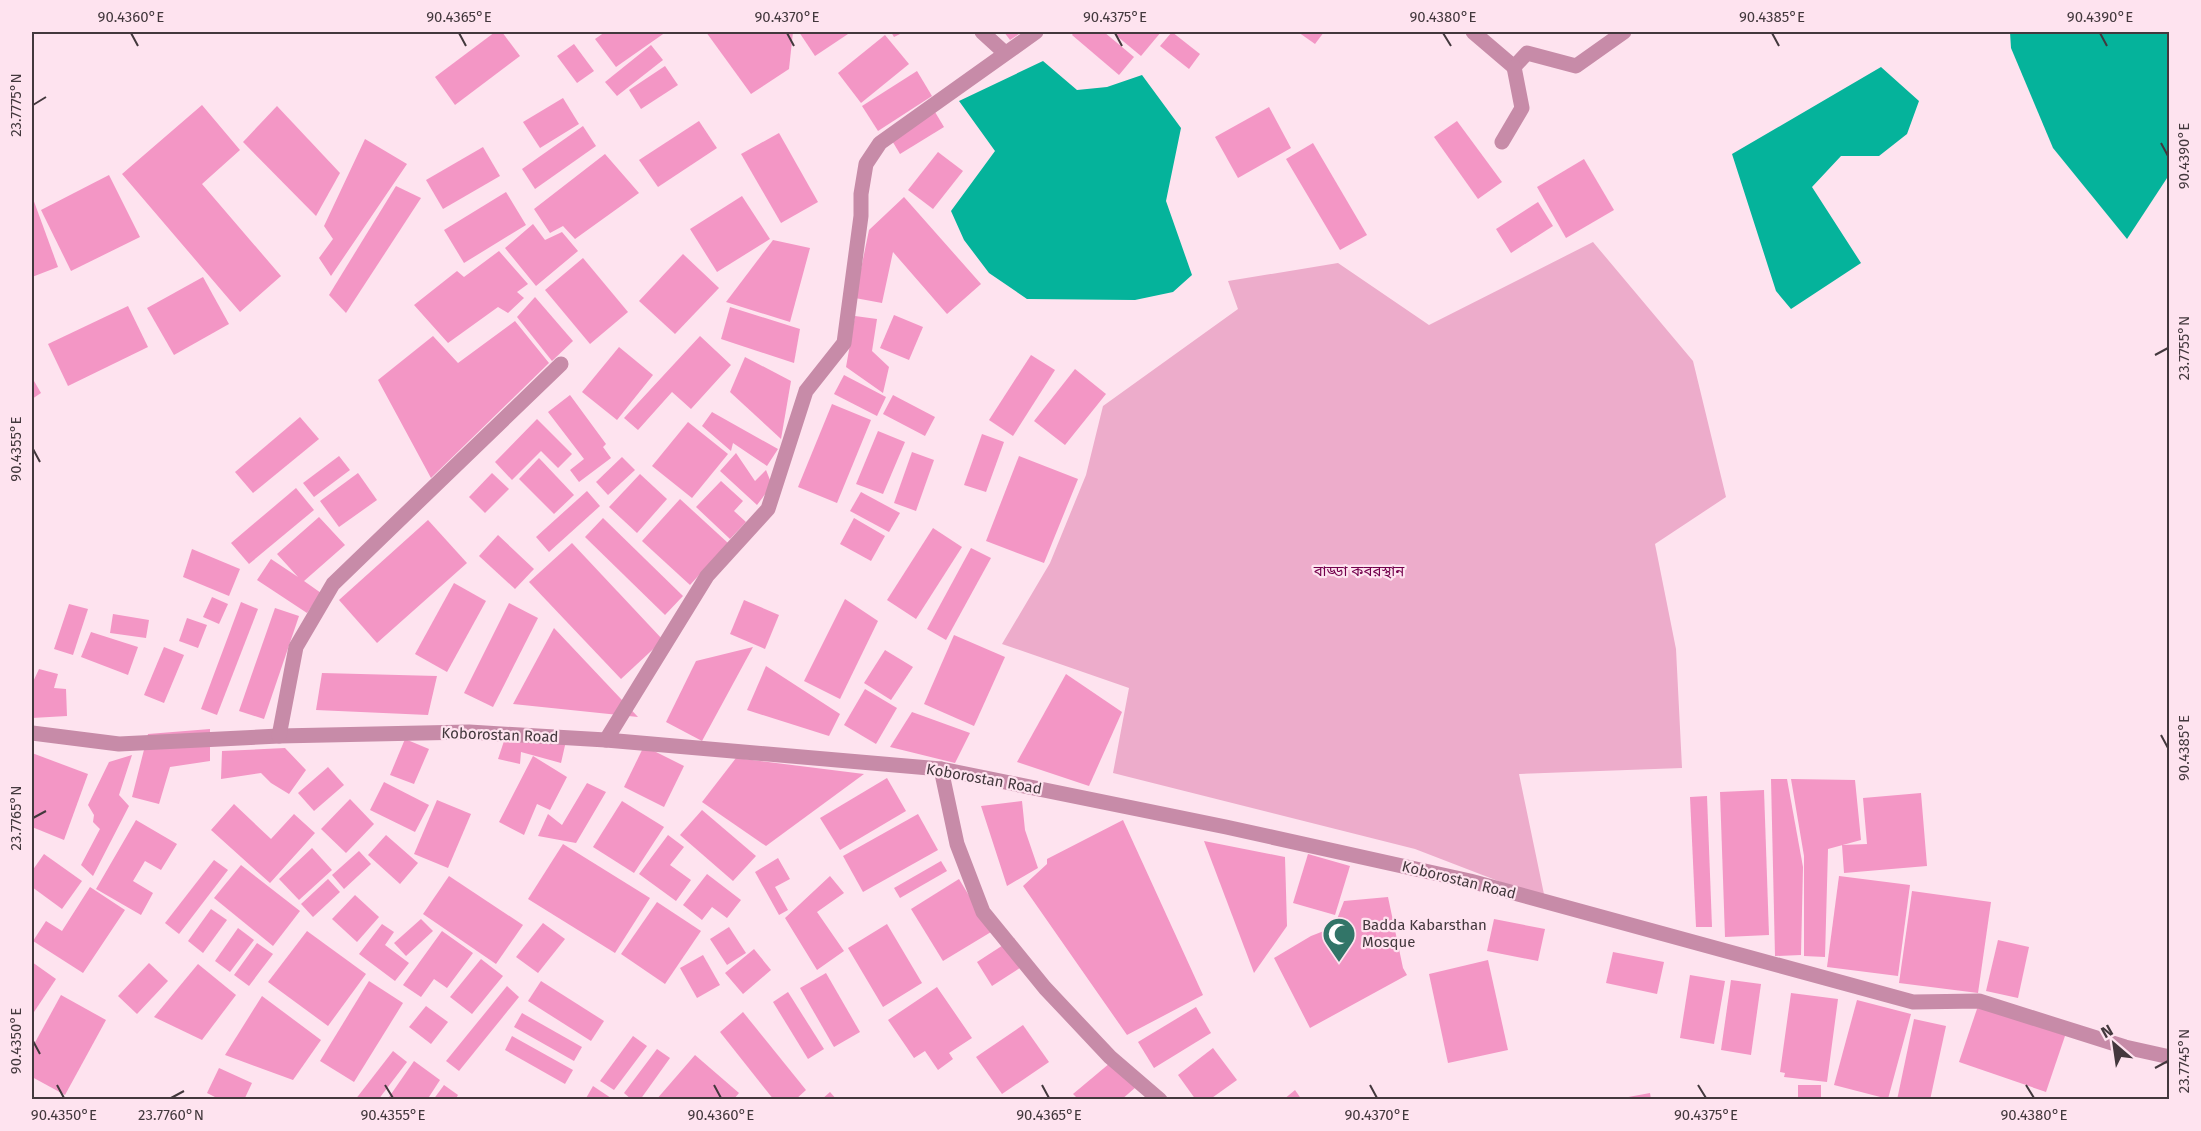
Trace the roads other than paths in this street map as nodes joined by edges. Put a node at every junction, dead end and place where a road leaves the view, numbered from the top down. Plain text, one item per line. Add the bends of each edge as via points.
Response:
1 (982, 32) edge
2 (1036, 32) edge
3 (1473, 32) edge
4 (1624, 32) edge
5 (1005, 53) junction
6 (1514, 67) junction
7 (1502, 142) dead end
8 (561, 364) dead end
9 (32, 733) edge
10 (279, 736) junction
11 (606, 740) junction
12 (941, 769) junction
13 (2169, 1057) edge
14 (1160, 1100) edge

1 - 5 street
2 - 5 street
3 - 6 street
4 - 6 street via 1576,66 1527,53
5 - 11 street via 880,143 866,164 844,343 806,391 768,508 706,576
6 - 7 street via 1522,108
8 - 10 street via 333,584 296,646
9 - 10 street, Koborostan Road via 119,744
10 - 11 street, Koborostan Road via 469,732
11 - 12 street, Koborostan Road
12 - 13 street, Koborostan Road via 1470,881 1912,1002 1978,1001
12 - 14 street via 957,844 983,912 1045,988 1110,1057

